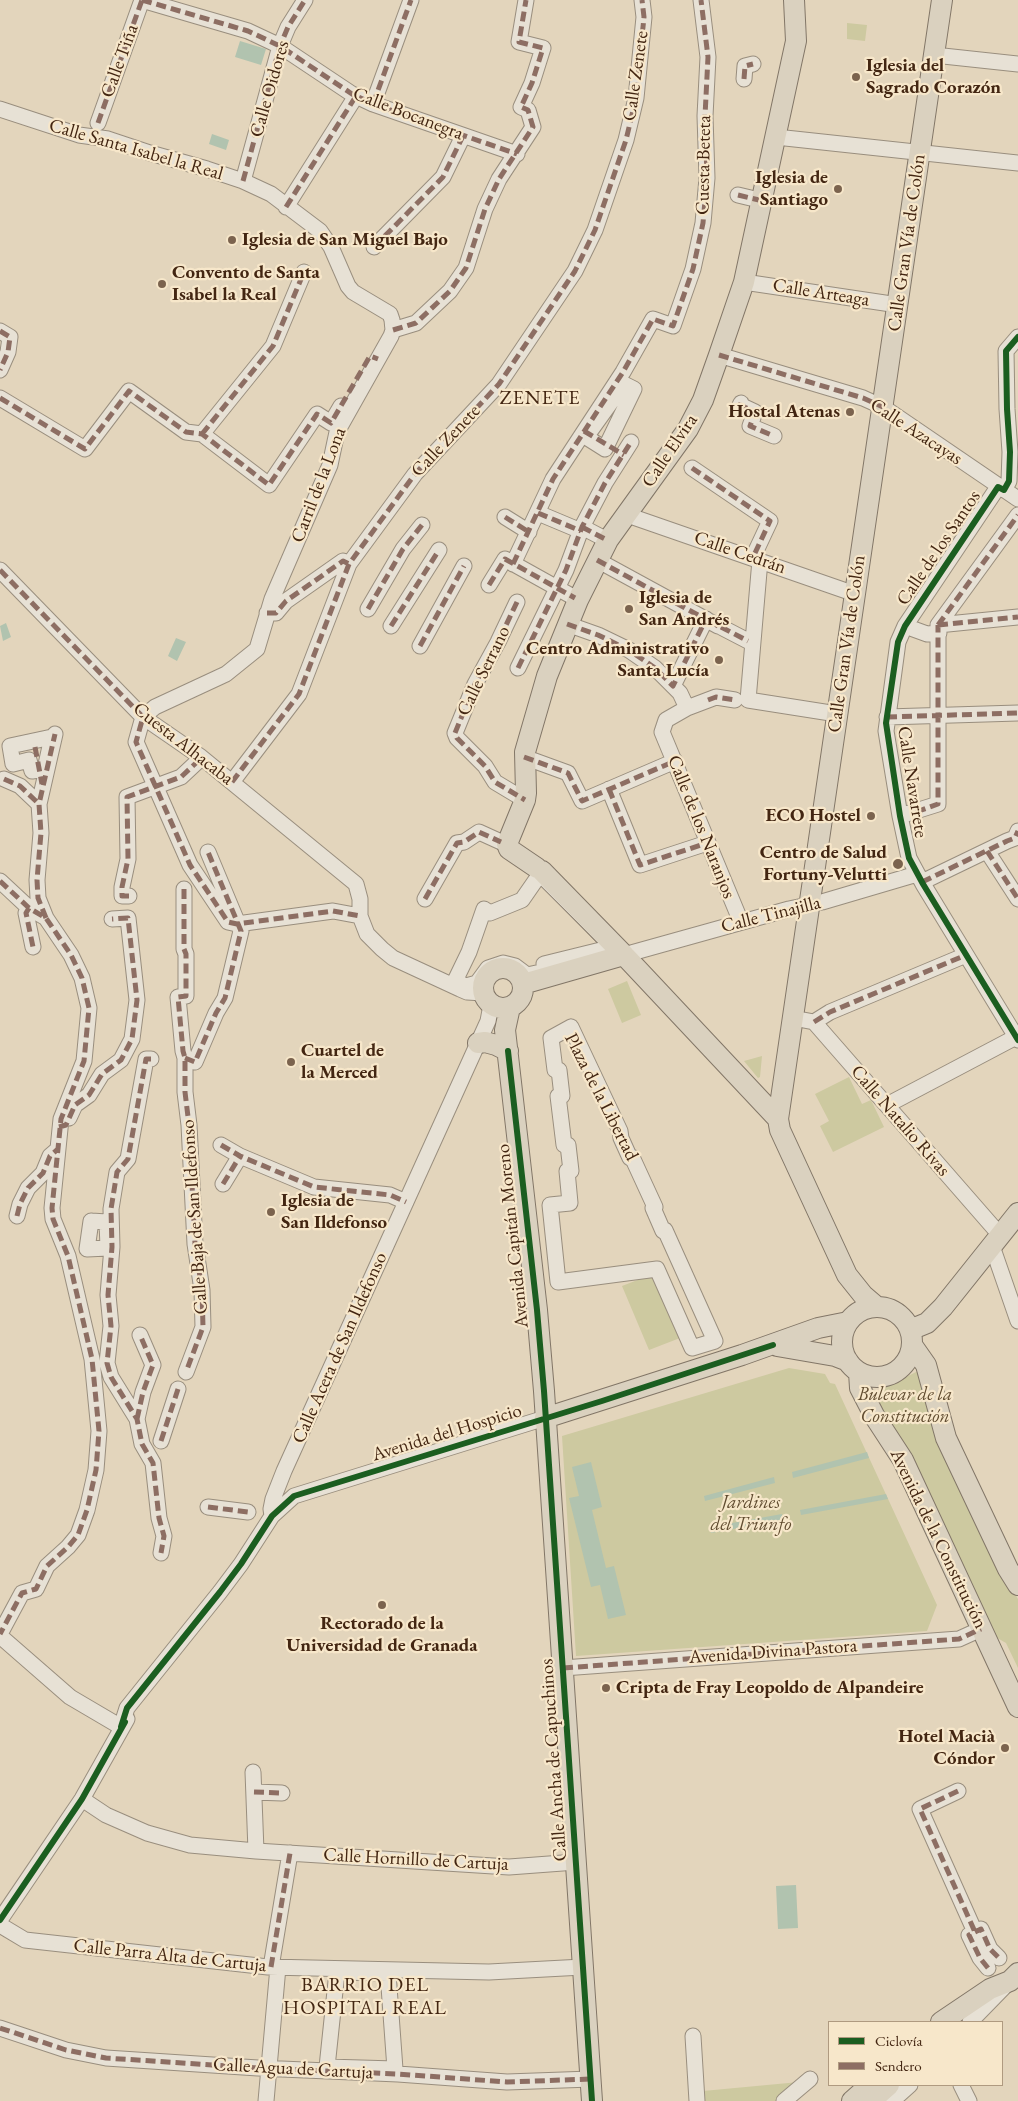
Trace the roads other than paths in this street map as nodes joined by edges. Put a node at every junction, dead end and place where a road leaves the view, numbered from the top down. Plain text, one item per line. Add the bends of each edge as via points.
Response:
1 (142, 0) edge
2 (305, 0) edge
3 (411, 0) edge
4 (526, 0) edge
5 (642, 0) edge
6 (701, 0) edge
7 (794, 0) edge
8 (942, 0) edge
9 (280, 46) junction
10 (934, 55) junction
11 (753, 64) dead end
12 (1018, 64) edge
13 (744, 79) dead end
14 (356, 96) junction
15 (373, 104) junction
16 (0, 109) edge
17 (98, 123) dead end
18 (464, 136) junction
19 (776, 137) junction
20 (920, 152) junction
21 (516, 154) junction
22 (1018, 163) edge
23 (243, 181) junction
24 (738, 196) dead end
25 (759, 200) dead end
26 (288, 204) junction
27 (374, 247) dead end
28 (304, 272) dead end
29 (744, 282) junction
30 (898, 305) junction
31 (393, 330) junction
32 (0, 331) edge
33 (1018, 337) edge
34 (719, 355) junction
35 (378, 359) junction
36 (0, 370) edge
37 (0, 398) edge
38 (741, 403) dead end
39 (883, 407) junction
40 (1012, 409) edge
41 (586, 432) junction
42 (203, 435) junction
43 (774, 436) dead end
44 (608, 445) junction
45 (692, 468) dead end
46 (1001, 488) junction
47 (1018, 499) edge
48 (626, 512) junction
49 (538, 513) junction
50 (1018, 515) edge
51 (505, 517) dead end
52 (422, 525) dead end
53 (582, 529) junction
54 (529, 532) junction
55 (605, 539) dead end
56 (439, 550) dead end
57 (758, 556) junction
58 (597, 560) junction
59 (509, 562) junction
60 (349, 564) junction
61 (464, 566) dead end
62 (0, 570) edge
63 (489, 585) dead end
64 (557, 588) junction
65 (855, 594) junction
66 (575, 598) dead end
67 (517, 602) dead end
68 (368, 609) dead end
69 (267, 613) junction
70 (1018, 616) edge
71 (568, 624) junction
72 (715, 624) junction
73 (392, 626) dead end
74 (905, 626) junction
75 (939, 629) junction
76 (748, 640) dead end
77 (420, 646) dead end
78 (518, 668) dead end
79 (672, 686) junction
80 (735, 700) dead end
81 (687, 708) junction
82 (1018, 713) edge
83 (837, 714) junction
84 (937, 716) junction
85 (143, 717) junction
86 (887, 717) junction
87 (55, 734) dead end
88 (35, 747) dead end
89 (524, 757) junction
90 (674, 761) junction
91 (197, 762) dead end
92 (4, 779) dead end
93 (232, 782) junction
94 (42, 786) junction
95 (156, 787) junction
96 (609, 789) junction
97 (524, 800) junction
98 (39, 804) junction
99 (900, 816) junction
100 (1018, 831) edge
101 (502, 842) dead end
102 (701, 845) dead end
103 (987, 851) junction
104 (208, 852) dead end
105 (920, 878) junction
106 (0, 881) edge
107 (184, 889) dead end
108 (129, 896) dead end
109 (425, 898) dead end
110 (1018, 899) edge
111 (810, 905) junction
112 (29, 908) junction
113 (360, 916) junction
114 (46, 918) junction
115 (112, 919) dead end
116 (741, 922) junction
117 (238, 924) junction
118 (32, 947) dead end
119 (618, 951) junction
120 (966, 954) junction
121 (523, 984) junction
122 (488, 999) junction
123 (793, 1018) junction
124 (814, 1022) junction
125 (1017, 1038) edge
126 (478, 1043) junction
127 (508, 1051) junction
128 (185, 1058) junction
129 (151, 1059) dead end
130 (887, 1106) junction
131 (778, 1119) junction
132 (59, 1127) junction
133 (221, 1145) dead end
134 (58, 1149) junction
135 (240, 1156) junction
136 (223, 1184) dead end
137 (406, 1202) junction
138 (1018, 1213) edge
139 (17, 1216) dead end
140 (996, 1240) junction
141 (657, 1269) joint
142 (847, 1275) junction
143 (877, 1307) junction
144 (849, 1320) junction
145 (1018, 1321) edge
146 (140, 1335) dead end
147 (911, 1338) junction
148 (773, 1345) junction
149 (99, 1358) junction
150 (854, 1366) junction
151 (186, 1372) dead end
152 (178, 1389) dead end
153 (546, 1418) junction
154 (137, 1419) junction
155 (161, 1441) dead end
156 (284, 1471) junction
157 (302, 1494) junction
158 (208, 1508) dead end
159 (248, 1512) dead end
160 (272, 1516) junction
161 (161, 1553) dead end
162 (238, 1574) junction
163 (1018, 1586) edge
164 (981, 1629) junction
165 (0, 1635) edge
166 (563, 1668) junction
167 (1018, 1707) edge
168 (121, 1728) junction
169 (253, 1772) dead end
170 (958, 1791) dead end
171 (254, 1792) junction
172 (282, 1792) dead end
173 (82, 1800) junction
174 (256, 1851) junction
175 (290, 1853) junction
176 (576, 1862) junction
177 (0, 1920) edge
178 (0, 1925) edge
179 (994, 1963) dead end
180 (275, 1967) junction
181 (583, 1967) junction
182 (391, 1970) junction
183 (1014, 1977) edge
184 (942, 2021) edge
185 (971, 2021) edge
186 (0, 2028) edge
187 (693, 2036) dead end
188 (327, 2067) joint
189 (268, 2069) junction
190 (398, 2074) junction
191 (591, 2078) junction
192 (810, 2079) dead end
193 (869, 2086) edge
194 (888, 2086) edge
195 (909, 2086) edge
196 (961, 2086) edge
197 (266, 2101) edge
198 (592, 2101) edge
199 (698, 2101) edge
200 (784, 2101) edge
201 (852, 2101) edge
202 (871, 2101) edge
203 (892, 2101) edge
204 (969, 2101) edge

1 - 9 street, Calle Bocanegra via 248,31
1 - 17 street, Calle Tiña
2 - 9 street, Calle Oidores
3 - 15 street
4 - 21 street via 519,42 543,48 522,107 528,110 533,127
5 - 60 street, Calle Zenete via 644,17 636,98 626,140 595,230 575,271 500,384 415,474
6 - 41 street, Cuesta Beteta via 708,57 705,116 707,178 703,224 693,269 673,326 653,318
7 - 19 main road, Calle Elvira via 796,41
8 - 10 main road, Calle Gran Vía de Colón
9 - 14 street, Calle Bocanegra
9 - 23 street, Calle Oidores
10 - 12 street
10 - 20 main road, Calle Gran Vía de Colón
11 - 13 street via 745,66
14 - 15 street, Calle Bocanegra
14 - 26 street
15 - 18 street, Calle Bocanegra
16 - 23 street, Calle Santa Isabel la Real
18 - 21 street, Calle Bocanegra
18 - 27 street via 444,177
19 - 20 street
19 - 29 main road, Calle Elvira
20 - 22 street
20 - 30 main road, Calle Gran Vía de Colón
21 - 31 street via 499,179 466,268 450,291 416,324
23 - 26 street, Calle Santa Isabel la Real
24 - 25 street
26 - 31 street, Calle Santa Isabel la Real via 320,232 353,292 390,314
28 - 42 street via 272,346
29 - 30 street, Calle Arteaga
29 - 34 main road, Calle Elvira
30 - 39 main road, Calle Gran Vía de Colón
31 - 35 street, Carril de la Lona
32 - 36 street via 10,337
33 - 40 street via 1006,351
34 - 39 street, Calle Azacayas via 863,398
34 - 48 main road, Calle Elvira via 703,400 688,429
35 - 42 street, Carril de la Lona via 370,356 331,423 317,414 269,485
35 - 69 street, Carril de la Lona via 337,432 330,465
37 - 42 street via 85,449 130,391 186,432
38 - 43 street via 755,412 750,426
39 - 46 street, Calle Azacayas
39 - 65 main road, Calle Gran Vía de Colón
40 - 46 street via 1008,481
41 - 44 street
41 - 44 street via 624,384 634,389
41 - 49 street via 553,479
44 - 53 street via 628,448 605,483
45 - 57 street via 770,521
46 - 47 street, Calle Azacayas
46 - 74 street, Calle de los Santos
48 - 57 street, Calle Cedrán via 633,517
48 - 58 main road, Calle Elvira
49 - 53 street
49 - 54 street
50 - 75 street
51 - 54 street
52 - 68 street via 403,549
53 - 55 street
53 - 64 street
54 - 59 street
56 - 73 street
57 - 65 street, Calle Cedrán
57 - 83 street via 748,700
58 - 71 main road, Calle Elvira
58 - 72 street
59 - 63 street
59 - 64 street
60 - 69 street via 343,561 286,601 276,613
60 - 93 street, Calle Zenete via 300,694
61 - 77 street
62 - 85 street, Cuesta Alhacaba
64 - 66 street
64 - 78 street
65 - 83 main road, Calle Gran Vía de Colón
67 - 97 street, Calle Serrano via 475,684 455,733 495,782
69 - 85 street, Carril de la Lona via 257,649 237,667 155,707
70 - 75 street
71 - 79 street via 629,650 655,668
71 - 89 main road, Calle Elvira via 547,676
72 - 76 street
72 - 79 street
74 - 75 street via 927,634
74 - 86 street, Calle Navarrete via 898,642
75 - 84 street
79 - 81 street via 680,693
80 - 81 street via 716,697
81 - 90 street, Calle de los Naranjos via 666,720 662,732
82 - 84 street
83 - 111 main road, Calle Gran Vía de Colón
84 - 86 street
84 - 99 street via 938,804
85 - 93 street, Cuesta Alhacaba
85 - 95 street via 136,742
86 - 99 street, Calle Navarrete via 886,731
87 - 94 street
88 - 94 street
89 - 96 street via 568,774 582,801
89 - 97 main road, Calle Elvira
90 - 96 street
90 - 116 street, Calle de los Naranjos
91 - 95 street via 181,776
92 - 98 street via 20,786
93 - 113 street, Cuesta Alhacaba via 356,884
94 - 98 street
95 - 108 street via 127,797 128,859 122,896
95 - 117 street via 190,865 228,922
96 - 102 street via 640,866
97 - 119 main road, Calle Elvira via 507,838 509,849 540,869
98 - 114 street via 38,898
99 - 105 street, Calle Navarrete via 909,858
100 - 103 street, Calle Tinajilla via 1015,838
101 - 109 street via 480,832 457,843
103 - 105 street, Calle Tinajilla
103 - 110 street
104 - 117 street
105 - 111 street, Calle Tinajilla
105 - 120 street, Calle Navarrete
106 - 112 street
107 - 128 street, Calle Baja de San Ildefonso via 186,996 178,996
111 - 116 street, Calle Tinajilla
111 - 123 main road, Calle Gran Vía de Colón
112 - 114 street
112 - 118 street via 26,913
113 - 117 street via 335,911
113 - 122 street via 367,934 393,958
114 - 132 street via 82,978 89,1008 84,1061
115 - 132 street via 128,918 137,1000 132,1039 121,1060 102,1074 89,1095 75,1105 66,1124
116 - 119 street, Calle Tinajilla
117 - 128 street via 241,931 225,998 195,1062
119 - 119 street, Calle Tinajilla via 540,874 522,900 490,913 484,909 455,980 466,986 477,983 488,968 503,963 515,966 527,975 546,970 544,964
119 - 121 main road
119 - 131 main road
120 - 124 street via 830,1012
120 - 125 street, Calle Navarrete
121 - 122 main road via 520,999
121 - 122 main road via 515,972 500,967 485,978
122 - 126 street, Calle Acera de San Ildefonso via 488,1021
122 - 127 main road, Avenida Capitán Moreno via 505,1030
123 - 124 street
123 - 131 main road, Calle Gran Vía de Colón
124 - 130 street, Calle Natalio Rivas
125 - 130 street
126 - 127 main road via 485,1042
126 - 137 street, Calle Acera de San Ildefonso
127 - 153 main road, Avenida Capitán Moreno
128 - 151 street, Calle Baja de San Ildefonso via 203,1327
129 - 149 street via 146,1059 128,1159 120,1174 109,1215 111,1326
130 - 140 street, Calle Natalio Rivas
131 - 142 main road, Calle Gran Vía de Colón via 780,1130
132 - 134 street
133 - 135 street
134 - 139 street via 50,1156 43,1173 28,1188
134 - 149 street via 53,1219 68,1256
135 - 136 street
135 - 137 street via 314,1187 390,1195
137 - 156 street, Calle Acera de San Ildefonso
138 - 140 main road
140 - 145 street
140 - 147 main road via 943,1307
141 - 141 street, Plaza de la Libertad via 558,1282 550,1205 570,1203 567,1171 571,1171 558,1096 562,1096 559,1070 555,1070 551,1038 570,1027 620,1130 714,1342 692,1348
142 - 143 main road
142 - 144 main road
143 - 144 main road via 868,1308
143 - 147 main road via 889,1309 901,1317
144 - 148 main road, Avenida del Hospicio
144 - 150 main road via 842,1337 843,1349
146 - 154 street via 153,1365
147 - 150 main road via 906,1361 896,1371 871,1376
147 - 163 main road via 926,1365 946,1438
148 - 150 main road, Avenida del Hospicio via 835,1356
148 - 153 main road, Avenida del Hospicio
149 - 154 street
149 - 165 street via 96,1470 87,1510 78,1535 47,1566 36,1589 22,1594
150 - 164 main road, Avenida de la Constitución via 870,1409 903,1460
152 - 155 street
153 - 157 street, Avenida del Hospicio
153 - 166 main road, Calle Ancha de Capuchinos
154 - 161 street via 142,1444 153,1463 164,1536
156 - 157 street via 289,1484
156 - 160 street, Calle Acera de San Ildefonso via 273,1499
157 - 160 street, Calle Acera de San Ildefonso via 294,1496
157 - 162 street via 299,1501 272,1526
158 - 159 street
160 - 162 street, Calle Acera de San Ildefonso
162 - 168 street via 127,1708
164 - 166 street, Avenida Divina Pastora via 959,1639
164 - 167 main road, Avenida de la Constitución
165 - 168 street via 70,1697
166 - 176 main road, Calle Ancha de Capuchinos
168 - 173 street
169 - 171 street
170 - 179 street via 920,1809 975,1932 981,1929
171 - 172 street
171 - 174 street
173 - 174 street, Calle Hornillo de Cartuja via 106,1815 147,1833 190,1845
173 - 177 street
174 - 175 street, Calle Hornillo de Cartuja
175 - 176 street, Calle Hornillo de Cartuja via 509,1867
175 - 180 street
176 - 181 main road, Calle Ancha de Capuchinos
178 - 180 street, Calle Parra Alta de Cartuja via 25,1940
180 - 182 street, Calle Parra Alta de Cartuja
180 - 189 street
181 - 182 street, Calle Parra Alta de Cartuja via 489,1972
181 - 191 main road, Calle Ancha de Capuchinos
182 - 190 street
183 - 184 main road
183 - 185 street
186 - 189 street, Calle Agua de Cartuja via 66,2050 106,2058
187 - 199 street
188 - 188 street via 337,1972 388,1973 395,2069
189 - 190 street, Calle Agua de Cartuja
189 - 197 street
190 - 191 street, Calle Agua de Cartuja via 507,2082
191 - 198 main road, Calle Ancha de Capuchinos
192 - 200 street
193 - 201 main road
194 - 202 main road
195 - 203 street
196 - 204 street

